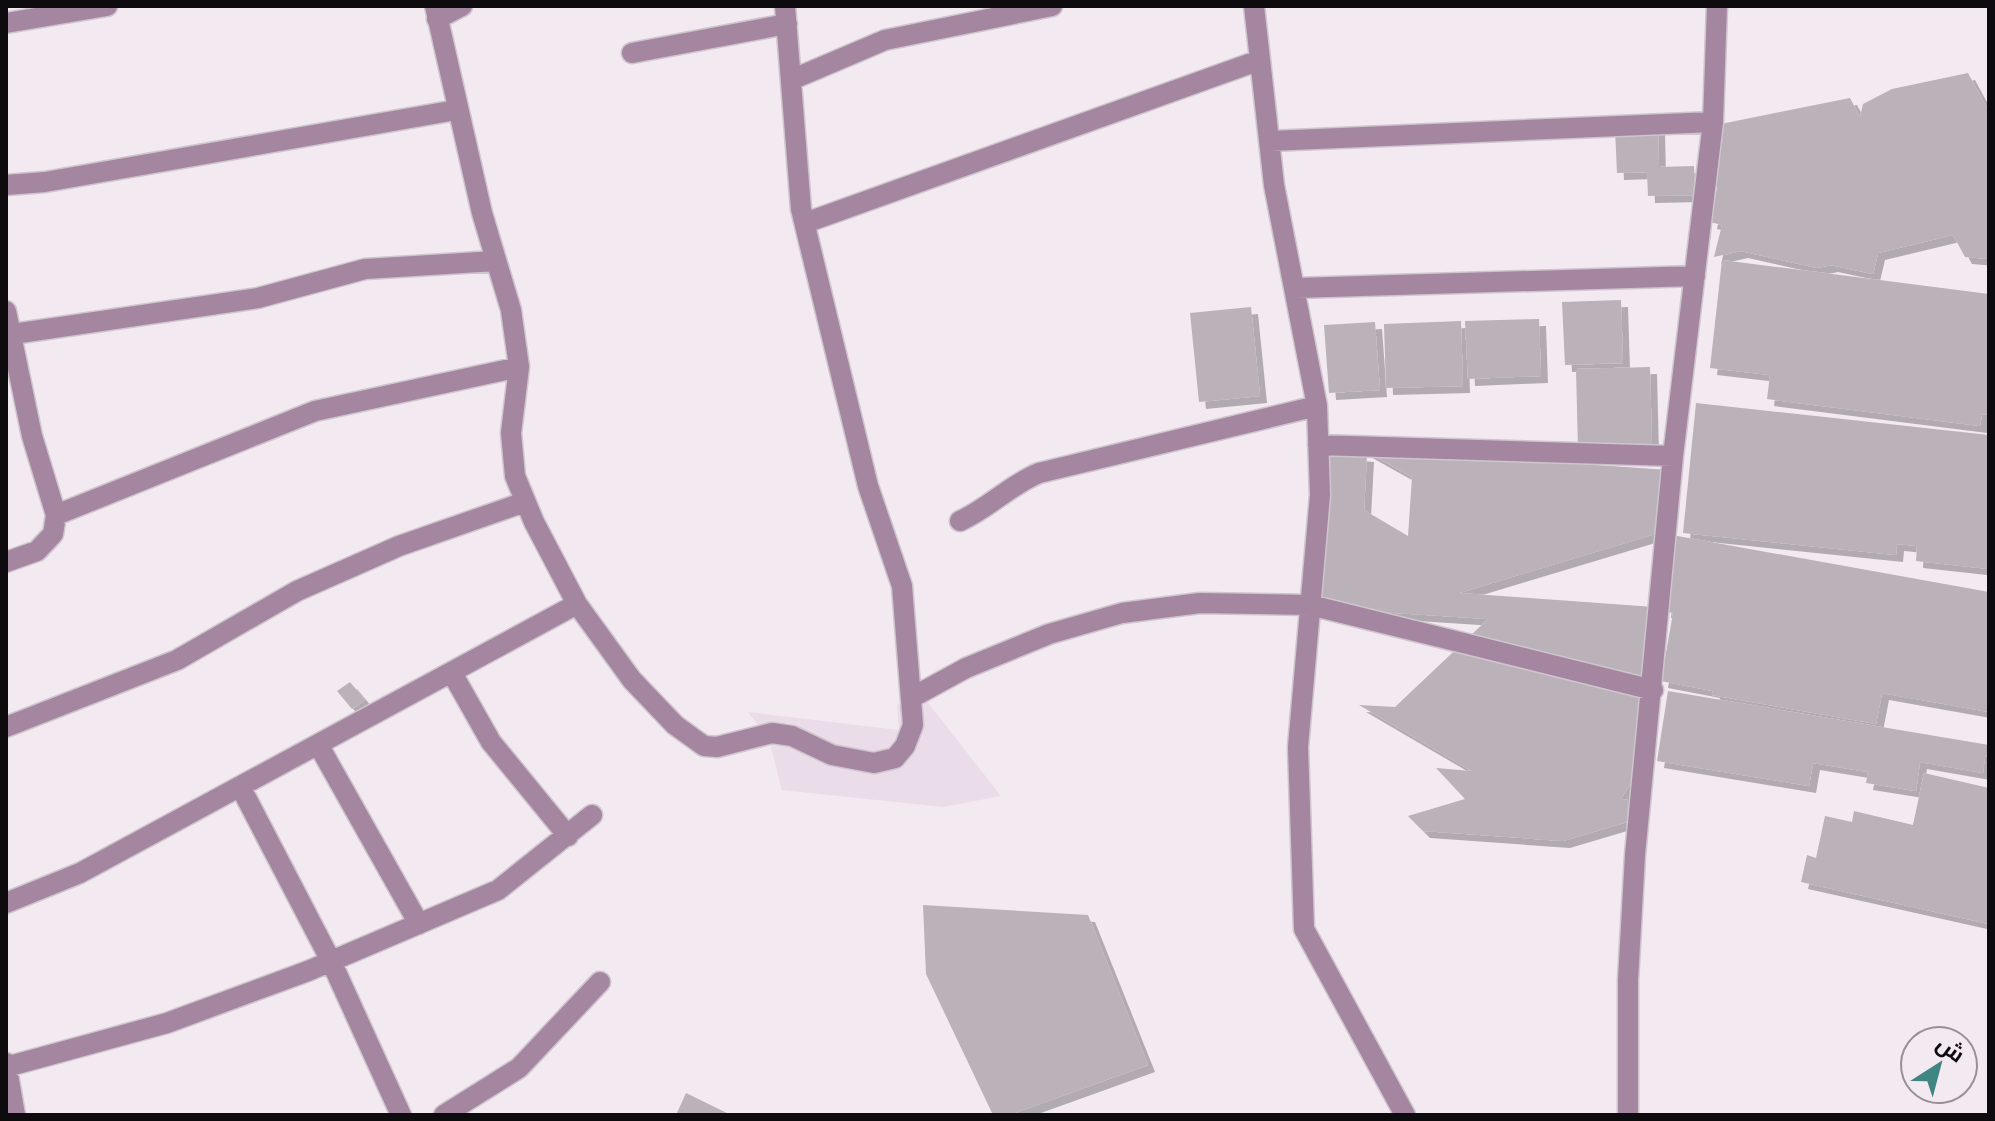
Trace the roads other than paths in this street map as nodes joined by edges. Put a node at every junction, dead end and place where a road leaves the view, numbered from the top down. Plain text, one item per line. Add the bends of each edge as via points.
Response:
1 (107, 6) edge
2 (462, 6) edge
3 (1052, 6) edge
4 (1254, 6) edge
5 (1717, 6) edge
6 (436, 12) edge
7 (786, 15) edge
8 (6, 23) edge
9 (632, 53) dead end
10 (1260, 60) junction
11 (791, 80) junction
12 (456, 110) junction
13 (1713, 122) junction
14 (1269, 141) junction
15 (6, 185) edge
16 (805, 223) junction
17 (496, 261) junction
18 (1695, 276) junction
19 (1296, 288) junction
20 (6, 311) edge
21 (9, 335) edge
22 (519, 367) junction
23 (1317, 406) junction
24 (1318, 445) junction
25 (1673, 456) junction
26 (525, 502) junction
27 (56, 515) junction
28 (960, 521) dead end
29 (6, 562) edge
30 (577, 604) junction
31 (1310, 605) junction
32 (452, 673) junction
33 (1653, 690) junction
34 (911, 698) junction
35 (6, 727) edge
36 (319, 746) junction
37 (241, 788) junction
38 (592, 815) dead end
39 (568, 836) junction
40 (6, 903) edge
41 (419, 924) junction
42 (331, 961) junction
43 (600, 982) dead end
44 (6, 1066) edge
45 (15, 1115) edge
46 (401, 1115) edge
47 (444, 1115) edge
48 (1405, 1115) edge
49 (1628, 1115) edge

1 - 8 street
2 - 6 street
3 - 11 street via 885,40
4 - 10 street
5 - 13 street
6 - 12 street
7 - 9 street
7 - 11 street
10 - 14 street
10 - 16 street
11 - 16 street
12 - 15 street
12 - 17 street
13 - 14 street
13 - 18 street
14 - 19 street
16 - 34 street via 868,486 902,586
17 - 21 street via 365,269 258,298
17 - 22 street via 511,310
18 - 19 street
18 - 25 street
19 - 23 street
20 - 21 street
21 - 27 street
22 - 26 street via 511,433 515,476
22 - 27 street via 315,411
23 - 24 street
23 - 28 street via 1039,473
24 - 25 street
24 - 31 street via 1320,495
25 - 33 street
26 - 30 street
26 - 35 street via 399,546 297,591 177,660
27 - 29 street via 53,534 37,551
30 - 32 street
30 - 34 street via 632,680 675,725 704,746 772,733 792,736 832,755 874,763 895,758 905,746 913,725
31 - 33 street
31 - 34 street via 1200,603 1122,613 1049,634 966,668
31 - 48 street via 1298,747 1304,929
32 - 36 street
32 - 39 street via 491,742
33 - 49 street via 1635,855
36 - 37 street
36 - 41 street
37 - 40 street via 80,873
37 - 42 street
38 - 39 street
39 - 41 street via 498,890
41 - 42 street
42 - 44 street via 167,1023
42 - 46 street
43 - 47 street via 519,1068
44 - 45 street

